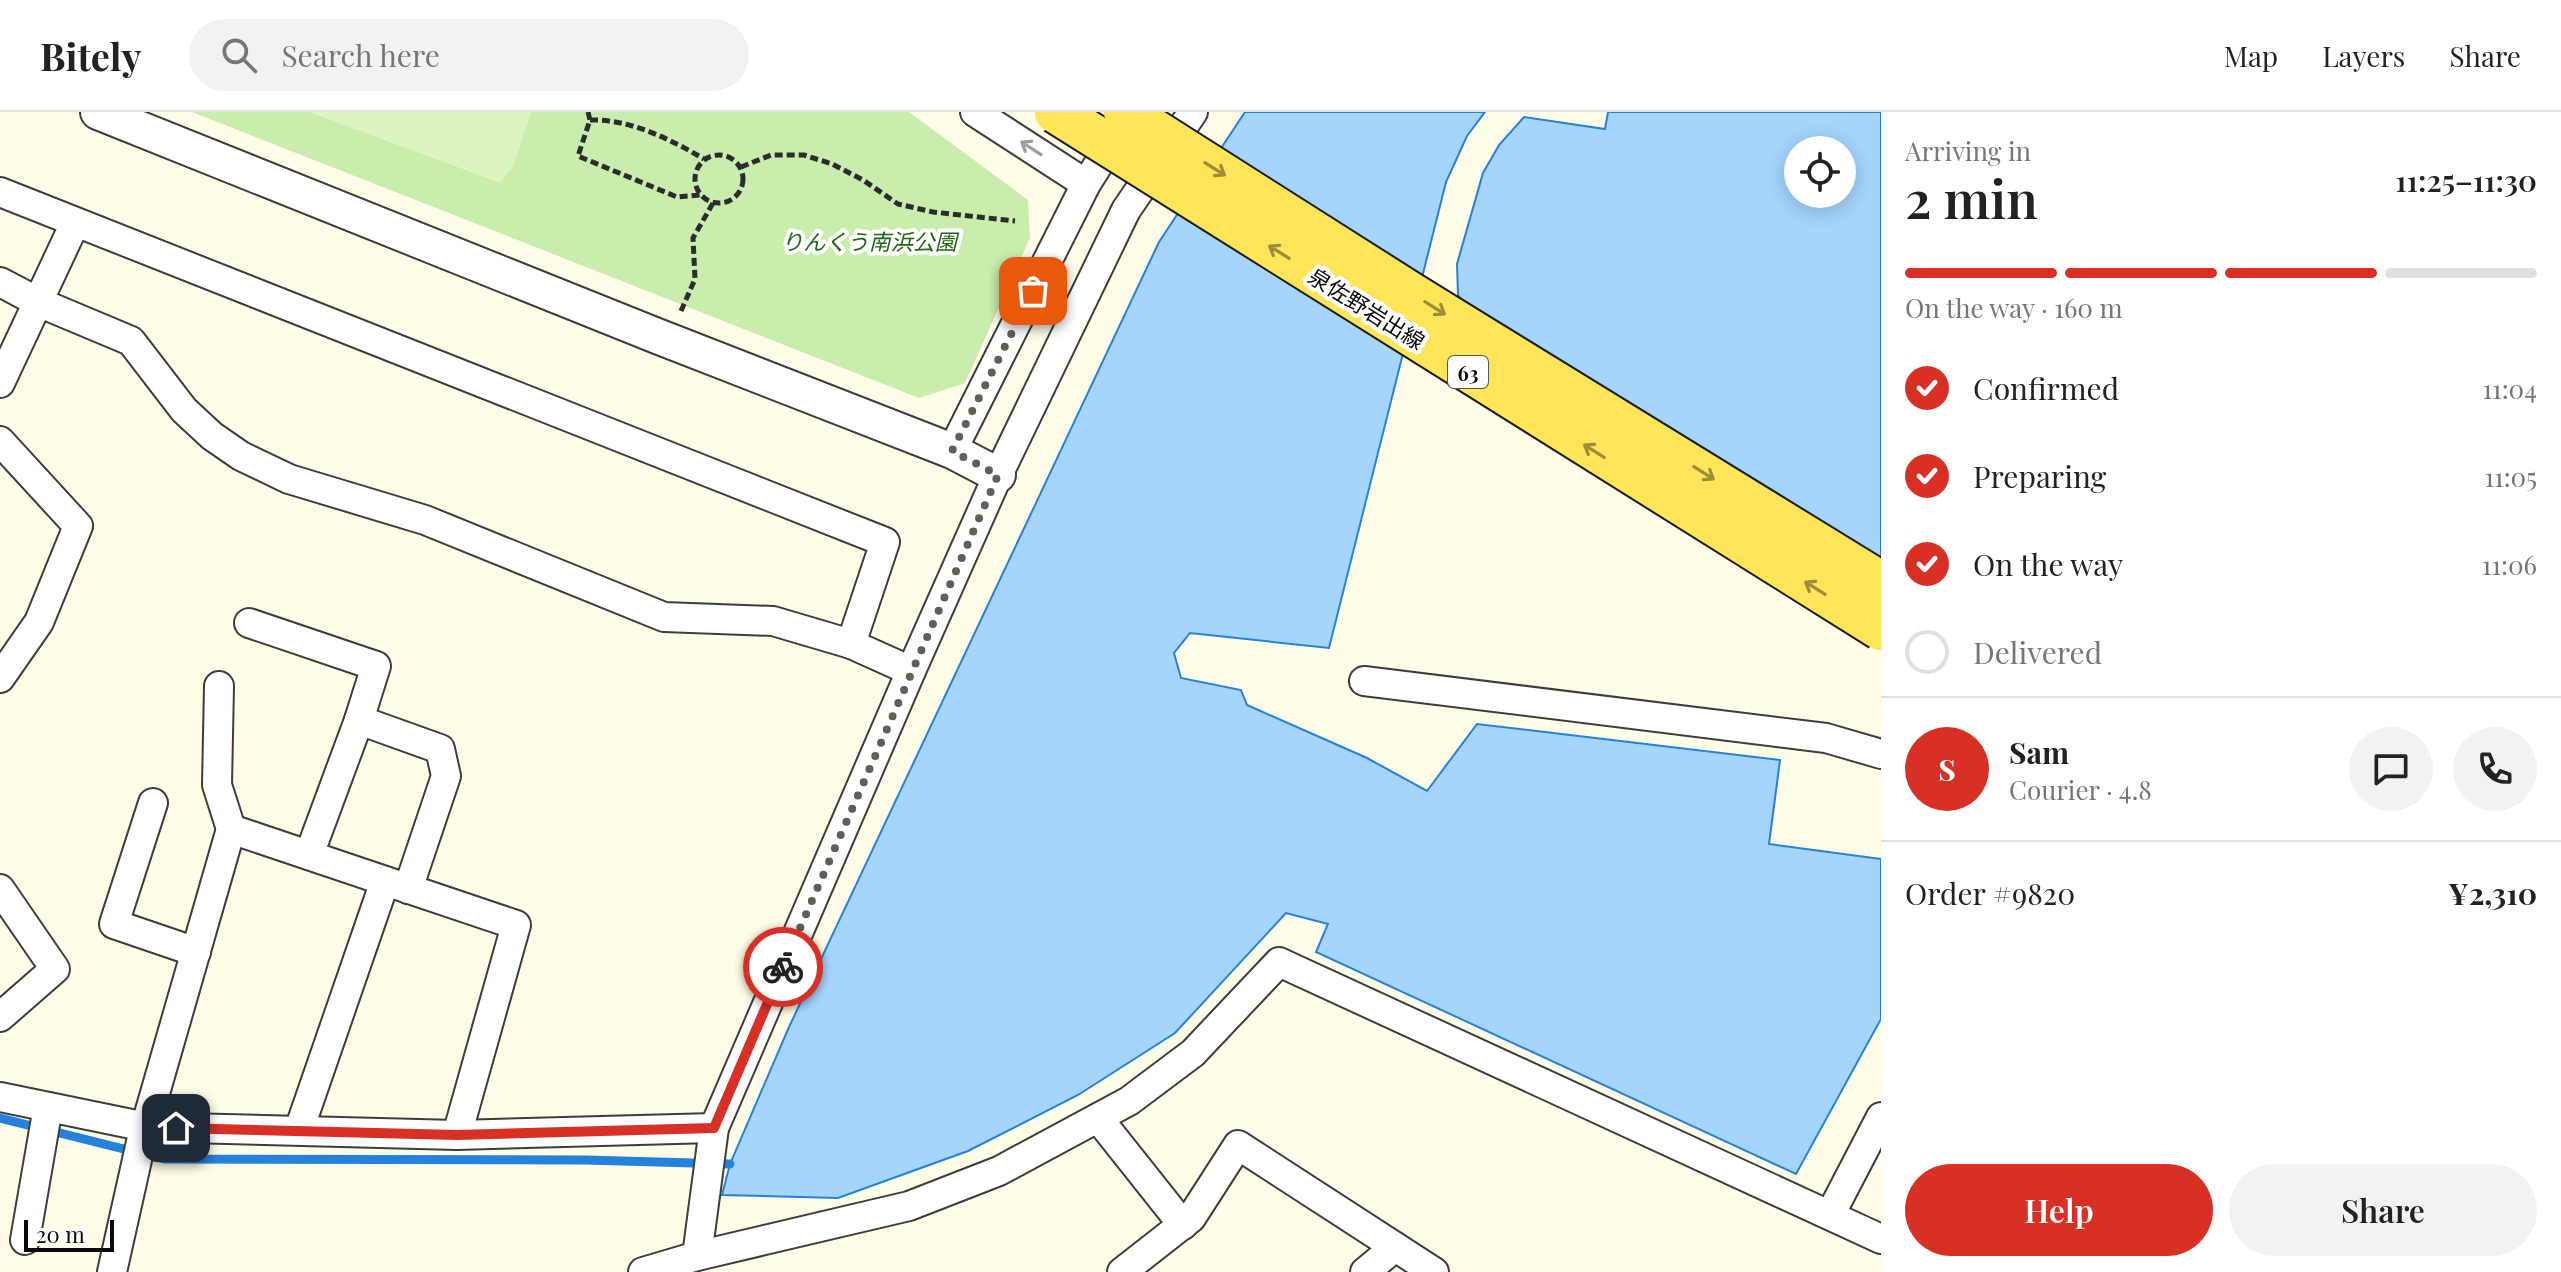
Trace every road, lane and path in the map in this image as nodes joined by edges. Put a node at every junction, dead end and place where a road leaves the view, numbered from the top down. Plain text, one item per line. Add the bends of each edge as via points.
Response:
1 (98, 112) edge
2 (588, 112) edge
3 (975, 112) edge
4 (1056, 112) edge
5 (1128, 112) edge
6 (1193, 112) edge
7 (590, 120) junction
8 (704, 159) junction
9 (741, 167) junction
10 (1086, 184) junction
11 (0, 192) edge
12 (700, 195) junction
13 (713, 203) junction
14 (1015, 221) dead end
15 (75, 223) junction
16 (0, 282) edge
17 (38, 302) junction
18 (679, 316) dead end
19 (0, 383) edge
20 (0, 441) edge
21 (952, 451) junction
22 (998, 475) junction
23 (1881, 583) edge
24 (249, 623) dead end
25 (1881, 629) edge
26 (851, 644) junction
27 (911, 671) junction
28 (0, 678) edge
29 (1364, 681) dead end
30 (219, 686) dead end
31 (359, 720) junction
32 (1881, 754) edge
33 (153, 803) dead end
34 (231, 829) junction
35 (309, 855) junction
36 (397, 885) junction
37 (0, 889) edge
38 (196, 952) junction
39 (0, 1017) edge
40 (0, 1097) edge
41 (48, 1107) junction
42 (1881, 1117) edge
43 (1098, 1118) junction
44 (714, 1128) junction
45 (299, 1130) junction
46 (457, 1135) junction
47 (141, 1145) junction
48 (1830, 1215) junction
49 (1183, 1225) junction
50 (1881, 1239) edge
51 (25, 1240) dead end
52 (1395, 1247) junction
53 (697, 1256) junction
54 (112, 1272) edge
55 (643, 1272) edge
56 (1122, 1272) edge
57 (1365, 1272) edge
58 (1434, 1272) edge

1 - 21 street
2 - 7 path
10 -> 3 street
25 -> 4 main road, 泉佐野岩出線 / 63, bridge
5 - 10 street
5 -> 23 main road, 泉佐野岩出線 / 63, bridge
6 - 22 street via 1126,210
7 - 8 path via 613,119
7 - 12 path via 578,156 677,197
8 - 9 path via 717,154 731,157
8 - 12 path via 695,176
9 - 13 path via 743,186 732,200
9 - 14 path via 771,155 804,155 863,180 898,204
10 - 21 street
11 - 15 street
12 - 13 path
13 - 18 path via 693,238 695,279
15 - 17 street
15 - 26 street via 885,542
16 - 17 street
17 - 19 street
17 - 26 street via 131,341 184,410 212,436 289,479 425,520 664,617 773,621
20 - 28 street via 78,526 39,622
21 - 22 street
22 - 27 street
24 - 31 street via 376,666
26 - 27 street
27 - 44 street
29 - 32 street via 1826,738
30 - 34 street via 217,785
31 - 35 street
31 - 36 street via 440,749 446,776
33 - 38 street via 114,924
34 - 35 street
34 - 38 street
35 - 36 street
36 - 45 street
36 - 46 street via 516,925
37 - 39 street via 55,969
38 - 47 street
40 - 41 street
41 - 47 street
41 - 51 street
42 - 48 street
43 - 48 street via 1193,1053 1279,962
43 - 49 street
43 - 53 street via 999,1171 909,1206
44 - 46 street
44 - 53 street
45 - 46 street
45 - 47 street
47 - 54 street
48 - 50 street
49 - 52 street via 1238,1145
49 - 56 street
52 - 57 street
52 - 58 street
53 - 55 street

